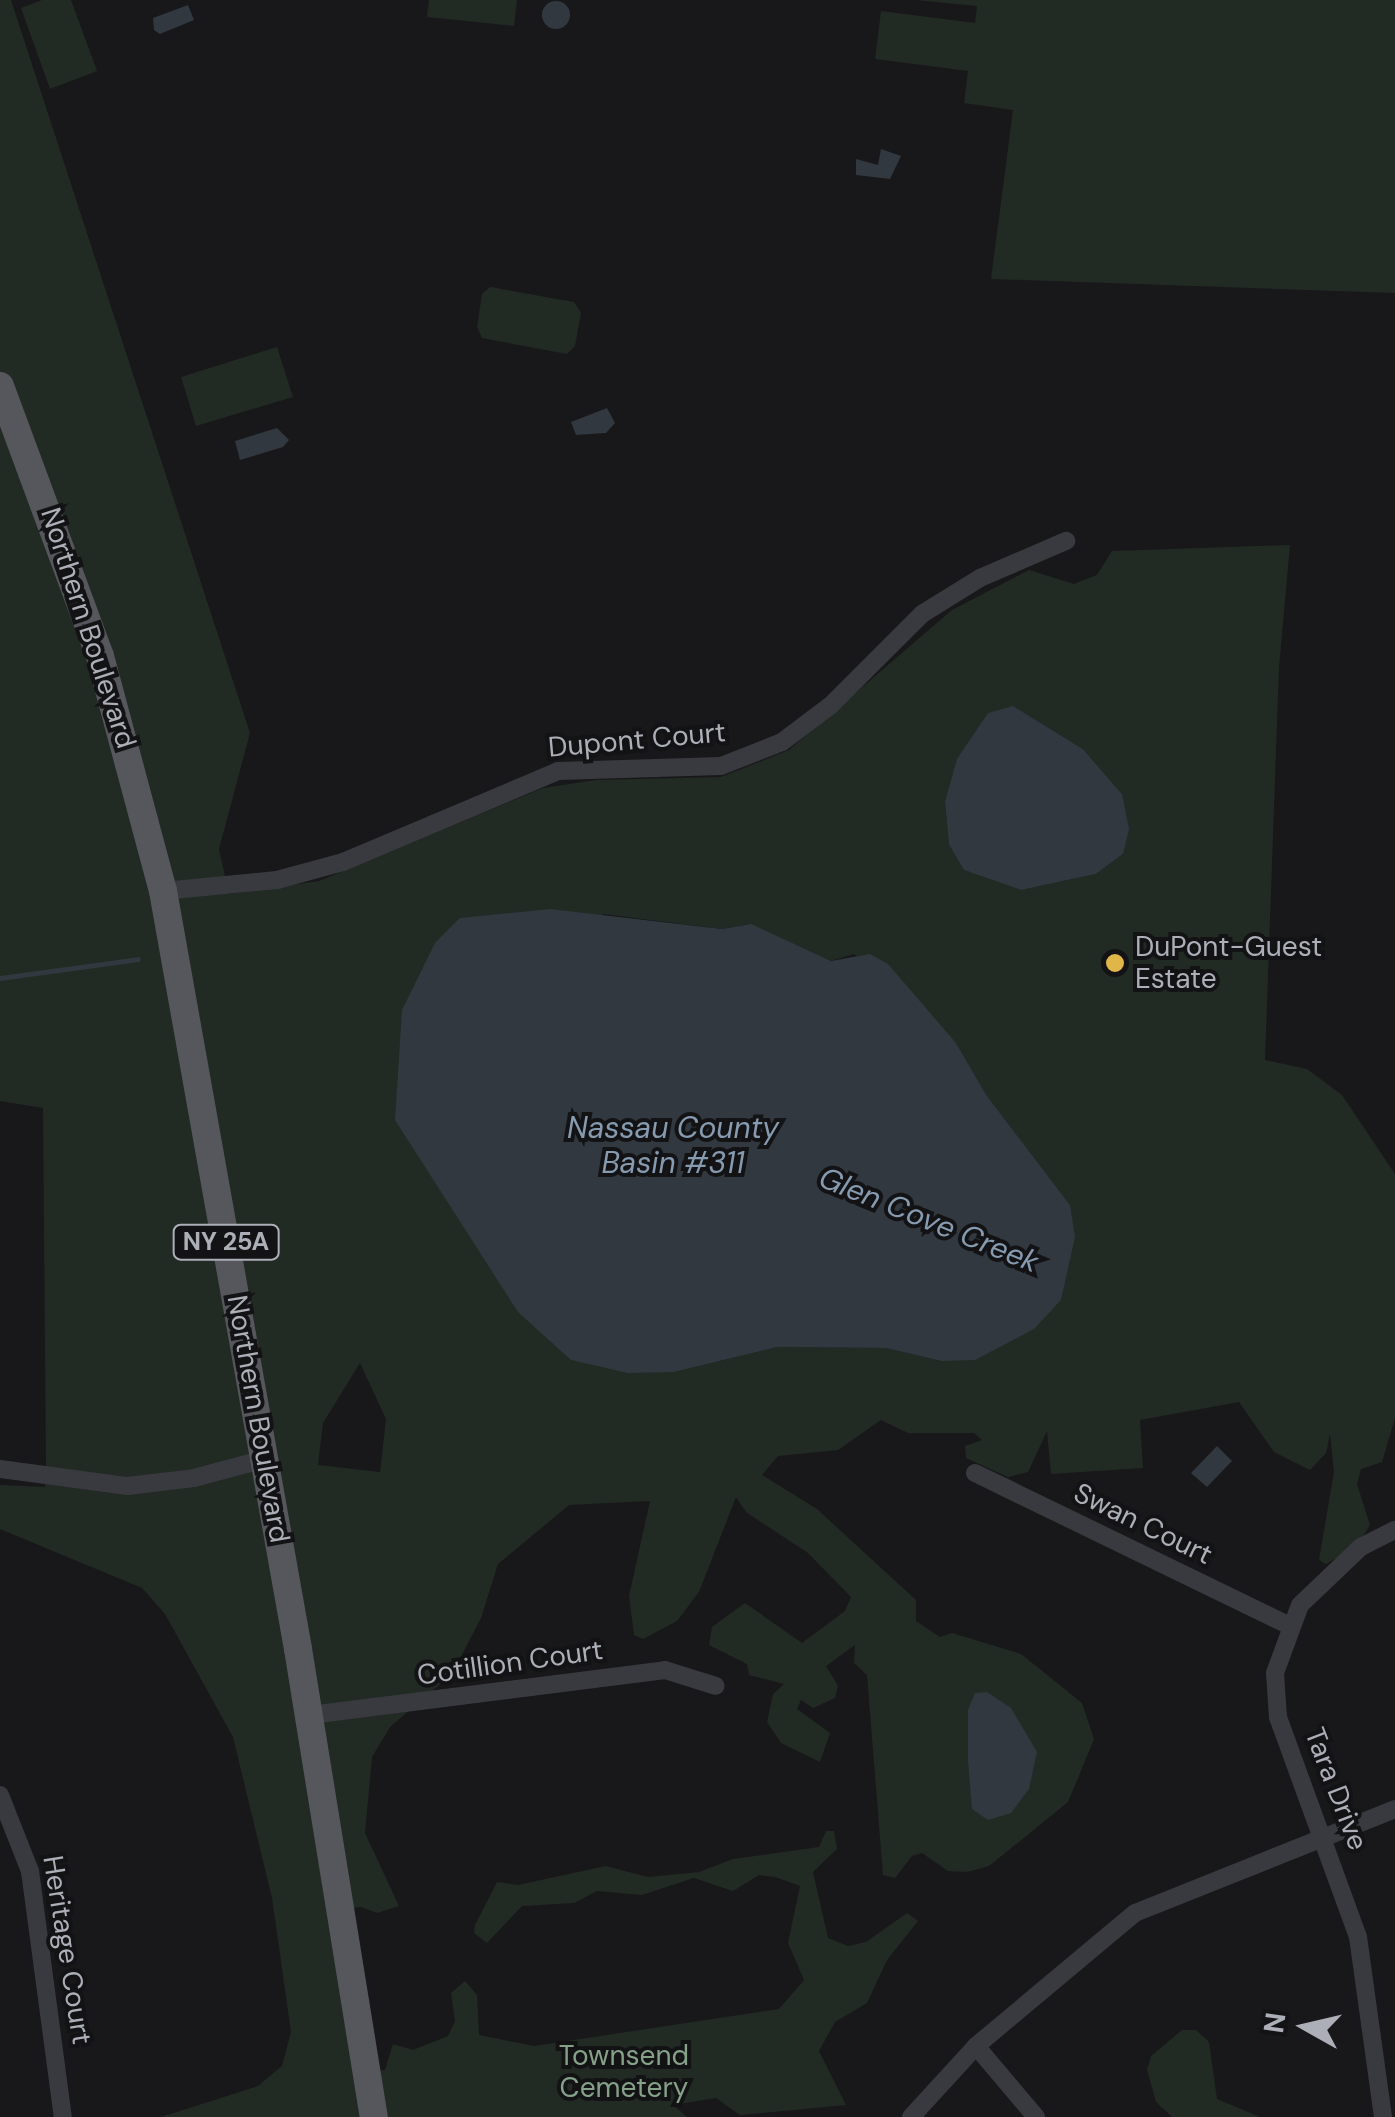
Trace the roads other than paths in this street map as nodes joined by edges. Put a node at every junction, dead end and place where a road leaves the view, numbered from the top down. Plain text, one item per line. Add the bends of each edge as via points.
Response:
1 (0, 386) edge
2 (1066, 541) dead end
3 (163, 891) junction
4 (265, 1459) junction
5 (0, 1469) edge
6 (975, 1473) dead end
7 (1395, 1530) edge
8 (1288, 1624) junction
9 (716, 1686) dead end
10 (310, 1715) junction
11 (0, 1795) edge
12 (1395, 1809) edge
13 (1325, 1834) junction
14 (976, 2046) junction
15 (62, 2117) edge
16 (374, 2117) edge
17 (911, 2117) edge
18 (1036, 2117) edge
19 (1383, 2117) edge

1 - 3 main road, Northern Boulevard / NY 25A via 100,656
2 - 3 street, Dupont Court via 980,578 922,614 823,711 782,742 721,766 558,771 343,862 277,880
3 - 4 main road, Northern Boulevard / NY 25A
4 - 5 street via 128,1486
4 - 10 main road, Northern Boulevard / NY 25A
6 - 8 street, Swan Court
7 - 8 street, Tara Drive via 1332,1570
8 - 13 street, Tara Drive via 1275,1673 1278,1717
9 - 10 street, Cotillion Court via 666,1670
10 - 16 main road, Northern Boulevard / NY 25A
11 - 15 street, Heritage Court via 32,1882
12 - 13 street
13 - 14 street via 1135,1913
13 - 19 street, Tara Drive via 1358,1937
14 - 17 street
14 - 18 street

